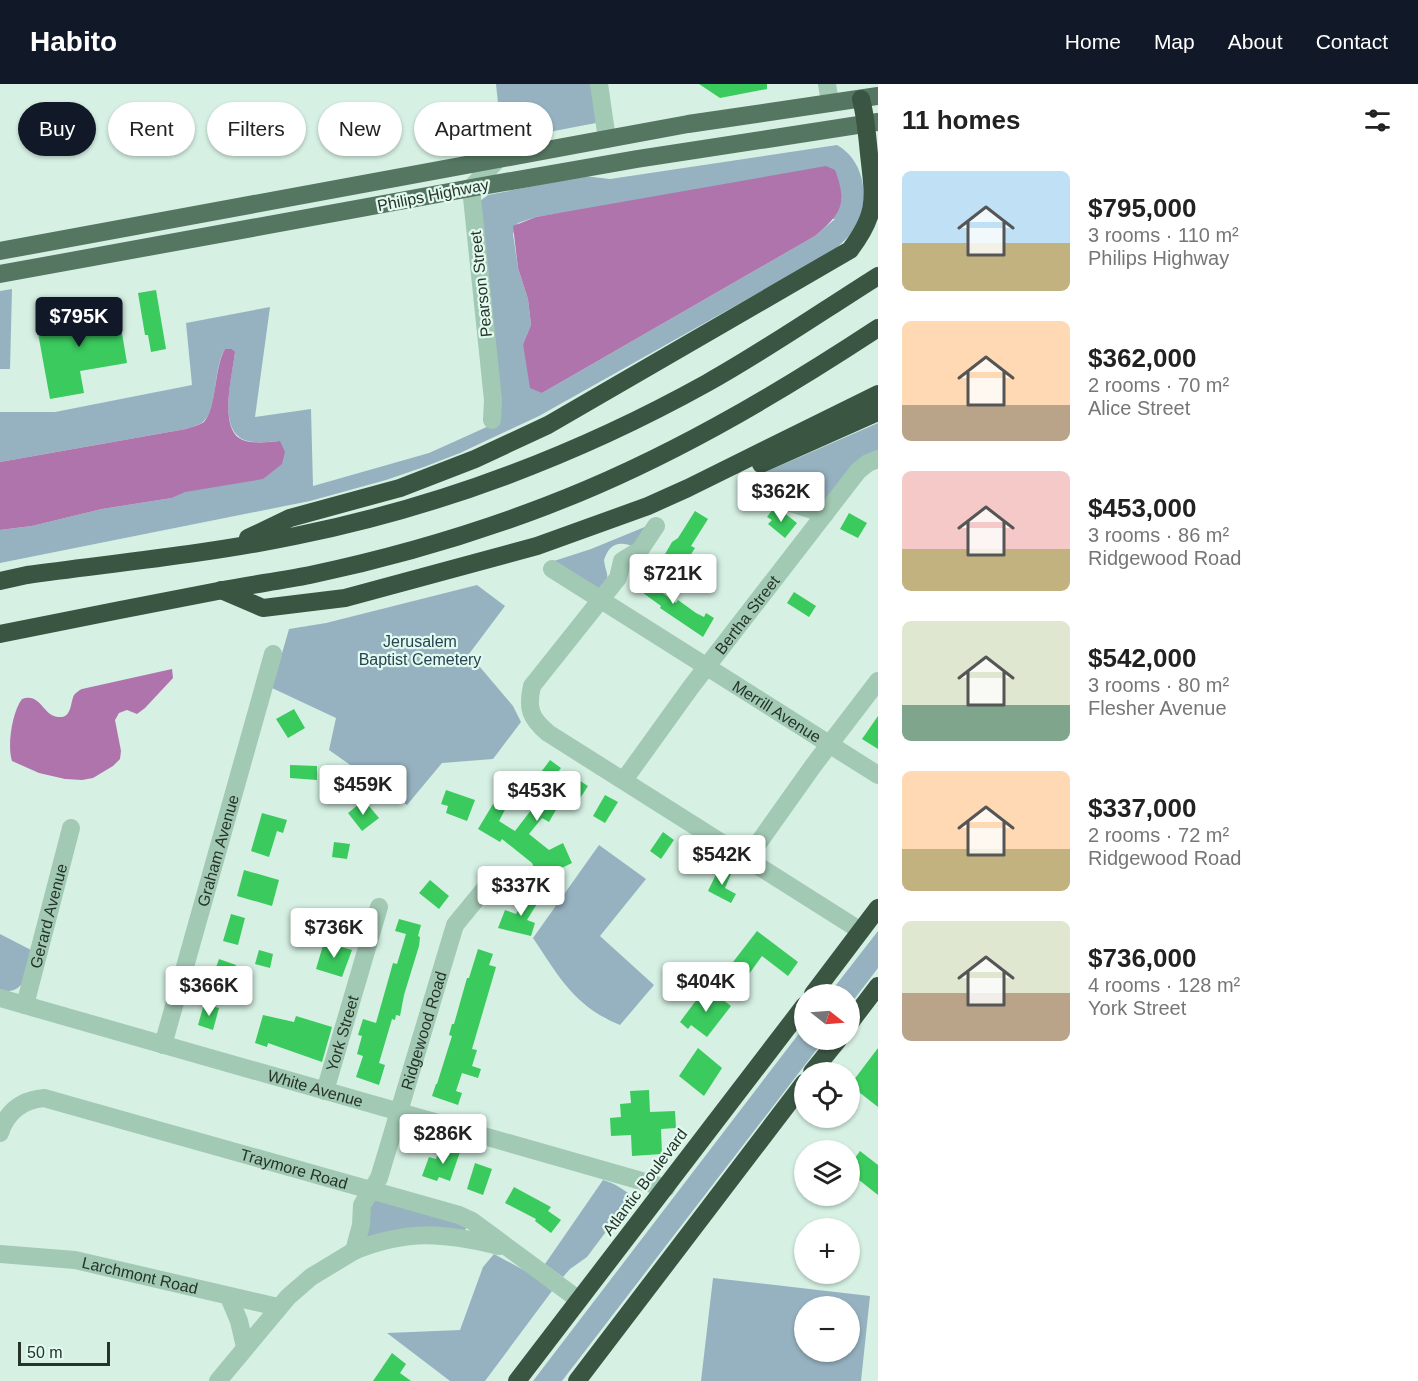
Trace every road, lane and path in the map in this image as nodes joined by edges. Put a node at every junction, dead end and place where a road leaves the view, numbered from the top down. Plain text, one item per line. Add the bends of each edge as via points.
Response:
1 (599, 84) edge
2 (827, 84) edge
3 (870, 97) edge
4 (830, 103) junction
5 (874, 126) edge
6 (608, 139) junction
7 (498, 159) junction
8 (874, 160) edge
9 (878, 178) edge
10 (471, 188) junction
11 (0, 250) edge
12 (0, 274) edge
13 (878, 276) edge
14 (878, 328) edge
15 (878, 394) edge
16 (878, 412) edge
17 (492, 420) dead end
18 (877, 459) edge
19 (688, 488) junction
20 (753, 491) dead end
21 (825, 514) junction
22 (656, 526) dead end
23 (227, 547) junction
24 (552, 569) dead end
25 (0, 581) edge
26 (221, 590) junction
27 (601, 600) junction
28 (0, 634) edge
29 (273, 654) dead end
30 (707, 667) junction
31 (878, 681) edge
32 (830, 745) junction
33 (878, 776) edge
34 (624, 780) junction
35 (71, 828) dead end
36 (747, 859) junction
37 (487, 886) dead end
38 (379, 907) dead end
39 (878, 908) edge
40 (861, 931) junction
41 (821, 984) edge
42 (878, 986) edge
43 (0, 998) edge
44 (25, 1005) junction
45 (860, 1010) edge
46 (794, 1019) edge
47 (163, 1045) junction
48 (829, 1050) edge
49 (820, 1062) edge
50 (325, 1091) junction
51 (794, 1096) edge
52 (399, 1111) junction
53 (0, 1133) edge
54 (666, 1188) junction
55 (374, 1190) junction
56 (507, 1247) junction
57 (354, 1251) junction
58 (0, 1254) edge
59 (229, 1297) junction
60 (579, 1300) junction
61 (278, 1307) junction
62 (245, 1347) junction
63 (221, 1380) edge
64 (517, 1381) edge
65 (577, 1381) edge

1 - 6 street
2 - 4 street
3 - 4 main road, Philips Highway
3 - 5 highway
4 - 6 main road, Philips Highway
5 - 8 highway
5 - 10 main road, Philips Highway via 637,159
6 - 7 main road, Philips Highway
7 - 10 street
7 - 11 main road, Philips Highway
8 - 9 highway
8 - 23 highway via 876,200 870,222 850,250 827,266 511,443 400,488 290,518
10 - 12 main road, Philips Highway
10 - 17 street, Pearson Street via 494,400
13 - 23 highway via 744,362 570,450 455,493 380,515 295,536
14 - 26 highway via 751,409 575,495 371,561
15 - 19 highway
16 - 19 highway via 755,466
18 - 21 street, Bertha Street via 858,471
19 - 26 highway via 537,546 345,598 263,608
20 - 21 street
21 - 30 street, Bertha Street
22 - 27 street via 640,550 622,561 618,578
23 - 25 highway
24 - 27 street, Merrill Avenue
26 - 28 highway
27 - 30 street, Merrill Avenue
27 - 34 street via 532,686 529,702 532,714 549,733
29 - 47 street, Graham Avenue
30 - 32 street, Merrill Avenue
30 - 34 street, Bertha Street
31 - 32 street
32 - 33 street, Merrill Avenue
32 - 36 street
34 - 36 street
35 - 44 street, Gerard Avenue
36 - 40 street
37 - 52 street, Ridgewood Road via 455,925
38 - 50 street, York Street
39 - 40 highway
40 - 41 highway
42 - 45 highway
43 - 44 street, White Avenue
44 - 47 street, White Avenue
46 - 54 highway, Atlantic Boulevard
47 - 50 street, White Avenue
48 - 49 highway
50 - 52 street, White Avenue
51 - 65 highway
52 - 54 street, White Avenue
52 - 55 street, Ridgewood Road
53 - 55 street, Traymore Road via 10,1112 32,1099 44,1098
54 - 60 highway, Atlantic Boulevard
55 - 56 street, Traymore Road via 459,1215
55 - 57 street, Ridgewood Road via 362,1205 362,1225
56 - 57 street via 429,1235 394,1238
56 - 60 street, Traymore Road
57 - 61 street via 311,1277
58 - 59 street, Larchmont Road via 75,1260
59 - 61 street, Larchmont Road
59 - 62 street
60 - 64 highway, Atlantic Boulevard
61 - 62 street
62 - 63 street

